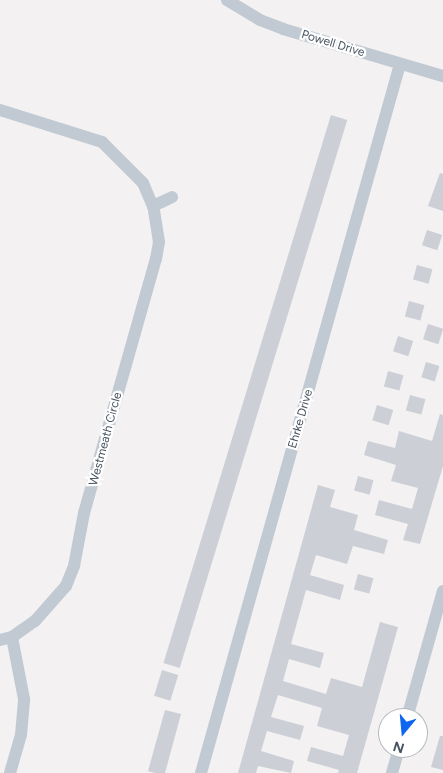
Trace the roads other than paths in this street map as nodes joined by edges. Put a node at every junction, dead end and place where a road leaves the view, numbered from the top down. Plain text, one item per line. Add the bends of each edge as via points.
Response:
1 (227, 0) edge
2 (400, 64) junction
3 (443, 76) edge
4 (0, 110) edge
5 (172, 197) dead end
6 (153, 206) junction
7 (443, 591) edge
8 (6, 639) edge
9 (410, 708) edge
10 (396, 758) edge
11 (10, 773) edge
12 (201, 773) edge
13 (392, 773) edge

1 - 2 street, Powell Drive via 260,20 283,29
2 - 3 street, Powell Drive
2 - 12 street, Ehrke Drive
4 - 6 street, Westmeath Circle via 102,142 143,183
5 - 6 street
6 - 8 street, Westmeath Circle via 159,242 156,259 84,513 74,566 66,586 52,604 35,621
7 - 9 street
8 - 11 street via 24,699 21,735
10 - 13 street

